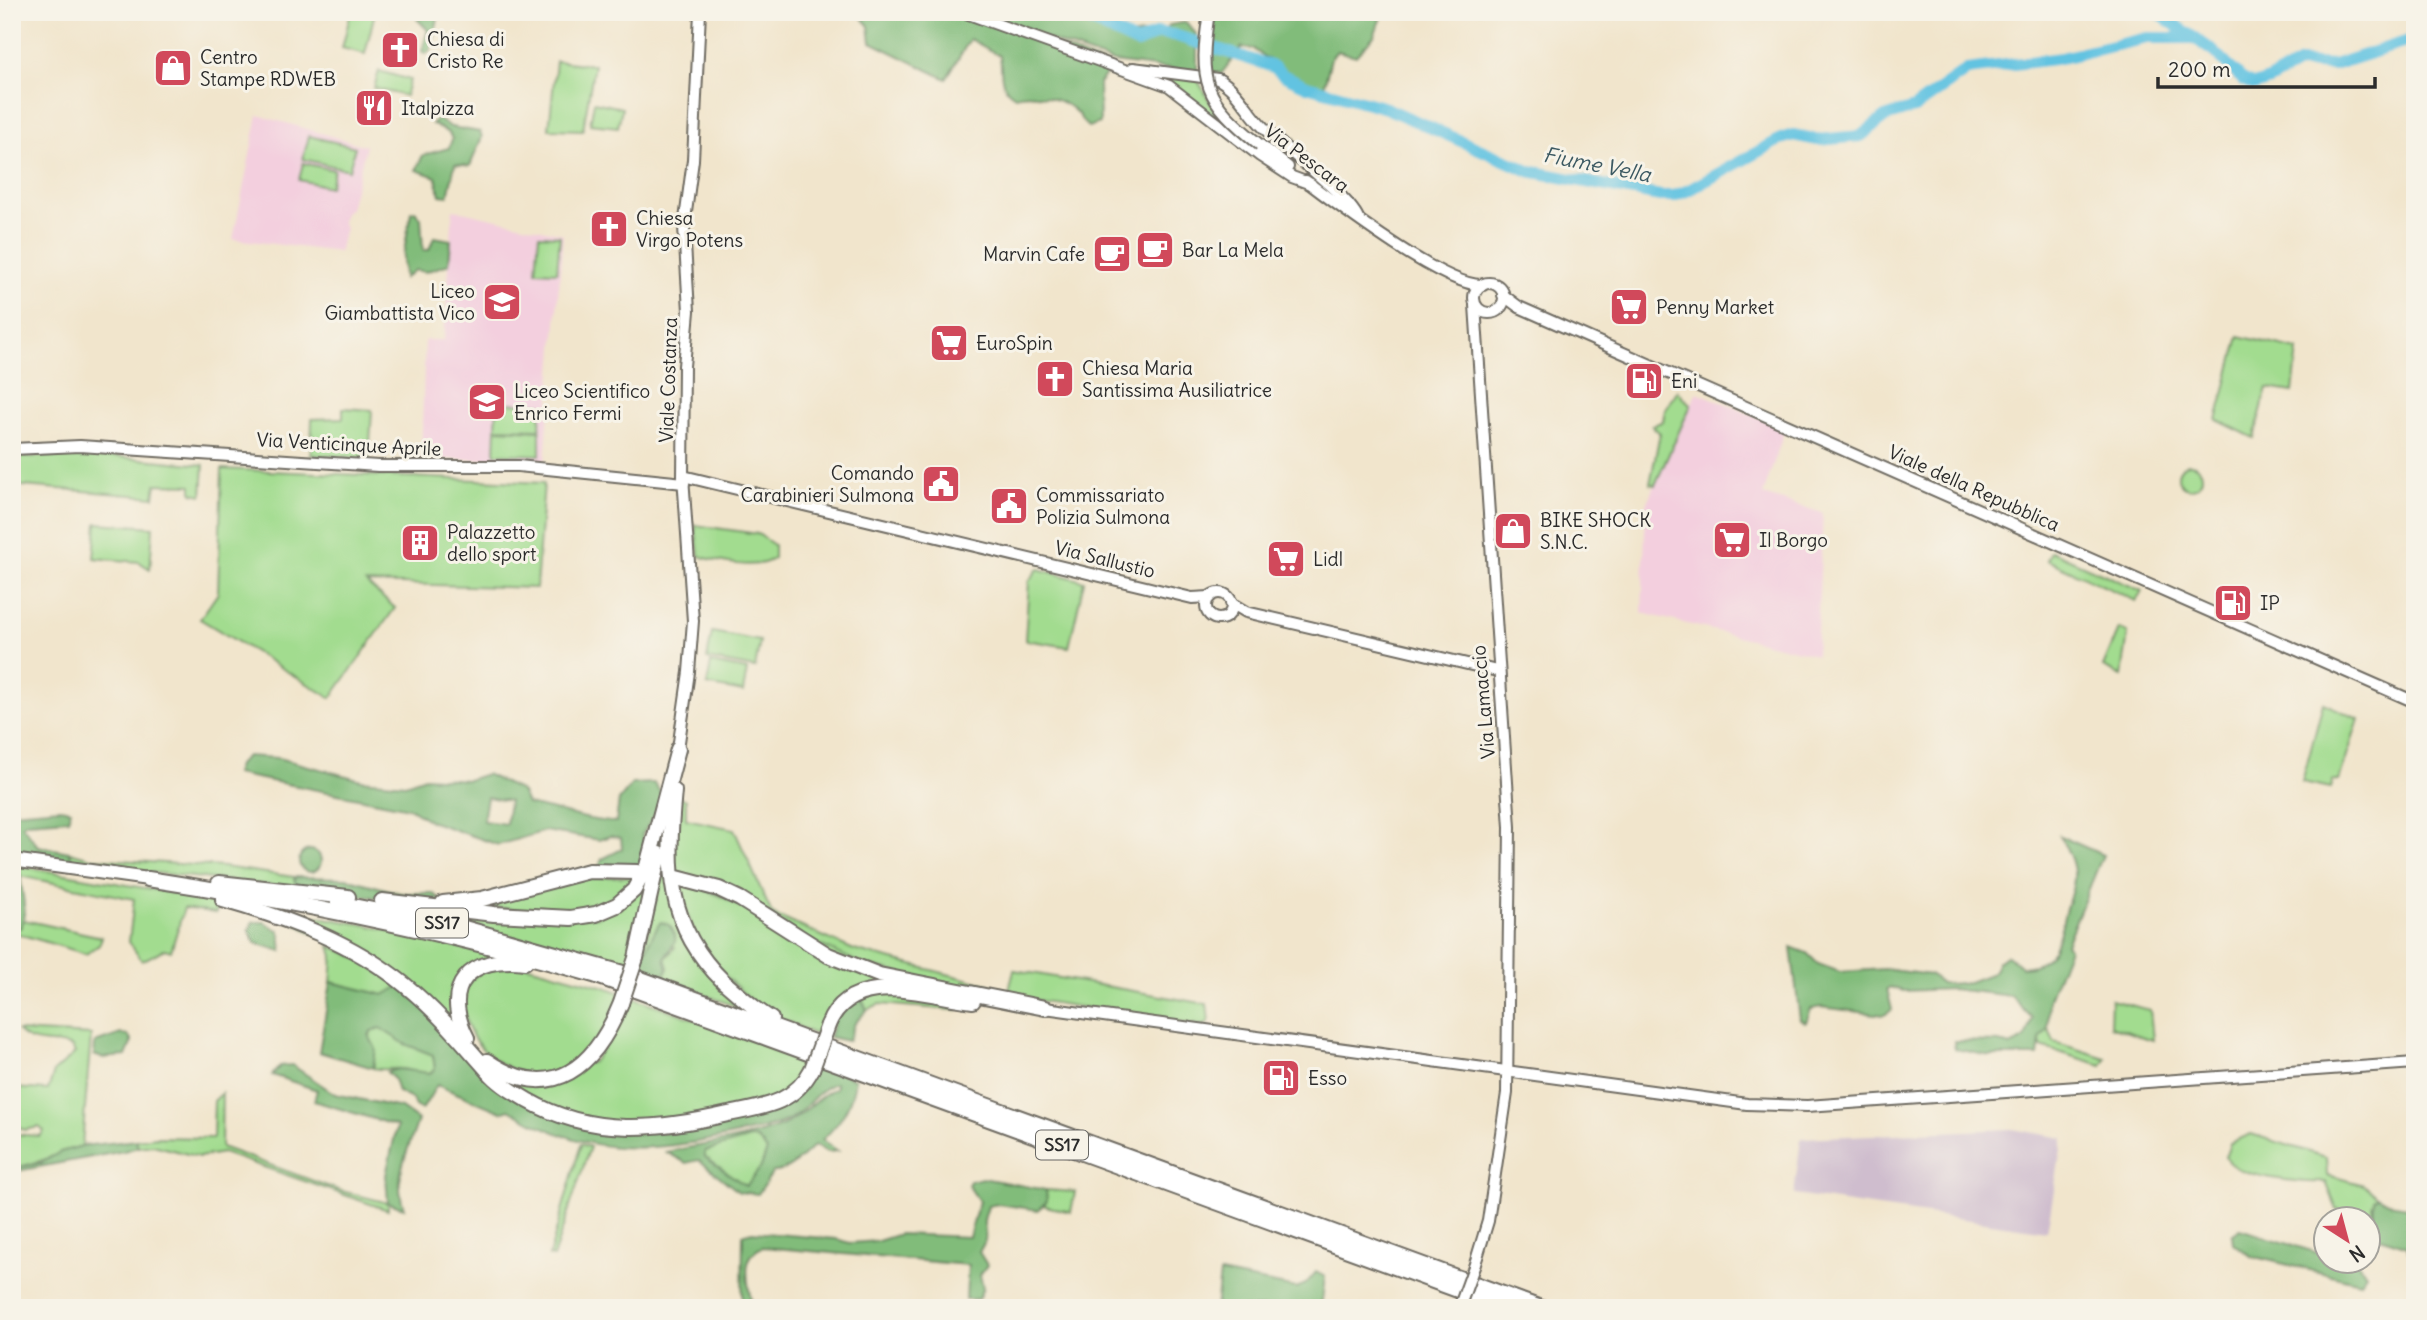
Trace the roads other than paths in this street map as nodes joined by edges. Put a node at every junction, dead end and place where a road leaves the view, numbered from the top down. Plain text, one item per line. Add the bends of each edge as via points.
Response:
1 (700, 12) edge
2 (963, 12) edge
3 (1209, 12) edge
4 (1117, 67) junction
5 (1311, 184) junction
6 (1358, 218) junction
7 (1462, 282) junction
8 (1483, 285) junction
9 (1503, 295) junction
10 (1475, 302) junction
11 (1519, 307) junction
12 (1494, 311) junction
13 (1479, 328) junction
14 (12, 449) edge
15 (684, 479) junction
16 (1210, 597) junction
17 (1192, 598) junction
18 (1230, 609) junction
19 (1207, 611) junction
20 (1497, 671) junction
21 (2415, 702) edge
22 (678, 749) junction
23 (12, 860) edge
24 (637, 872) dead end
25 (677, 878) dead end
26 (148, 879) junction
27 (184, 885) junction
28 (402, 904) junction
29 (594, 975) junction
30 (1045, 1008) junction
31 (833, 1047) junction
32 (475, 1053) junction
33 (2415, 1063) edge
34 (1481, 1069) junction
35 (1507, 1073) junction
36 (1534, 1076) junction
37 (1507, 1093) junction
38 (1458, 1308) edge
39 (1507, 1308) edge
40 (1541, 1308) edge

1 - 15 street, Viale Costanza via 693,160 684,227 688,311
2 - 4 street
3 - 5 street, Via Pescara, bridge via 1203,57 1206,82 1222,111
4 - 5 street via 1180,92 1260,156
4 - 6 street via 1222,80 1262,126
5 - 6 street, Via Pescara
6 - 7 street, Via Pescara
7 - 8 street, Via Pescara
7 - 10 street, Via Pescara
8 - 9 street via 1495,285
8 - 10 street via 1476,291
9 - 11 street, Viale della Repubblica
9 - 12 street
10 - 12 street via 1480,310
10 - 13 street, Via Lamaccio
11 - 12 street, Viale della Repubblica
11 - 21 street, Viale della Repubblica
12 - 13 street
13 - 20 street, Via Lamaccio
14 - 15 street, Via Venticinque Aprile via 80,446 374,465 518,466
15 - 17 street, Via Sallustio
15 - 22 street, Viale Costanza via 693,607
16 - 17 street, Via Sallustio
16 - 18 street, Via Sallustio via 1224,594
16 - 19 street
17 - 19 street, Via Sallustio
18 - 19 street via 1216,619
18 - 20 street
20 - 35 street, Via Lamaccio via 1510,800
22 - 28 highway via 647,866 634,890 617,905 571,918
22 - 31 highway via 670,870 687,934 700,956 760,1012
22 - 32 highway, bridge via 636,958 605,1040 582,1065 542,1079 520,1078
23 - 26 main road, SS17
24 - 28 highway via 589,871 482,899
25 - 30 highway via 740,899 828,955 879,975
26 - 27 highway, SS17
26 - 28 highway
26 - 32 highway via 255,909 339,943 402,983
27 - 29 highway, SS17 via 406,926
27 - 31 highway, SS17 via 372,908 464,928 630,975
29 - 32 highway via 514,960 496,960 472,970 462,982 456,1007
29 - 39 highway, SS17
30 - 32 highway, bridge via 869,989 838,1006 800,1088 778,1103 678,1126 604,1127 541,1108 490,1073
30 - 34 street
31 - 40 highway, SS17
33 - 36 street via 1807,1106 1747,1104
34 - 35 street
34 - 37 street
35 - 36 street
35 - 37 street, Via Lamaccio
36 - 37 street
37 - 38 street, Via Lamaccio, bridge via 1488,1221

